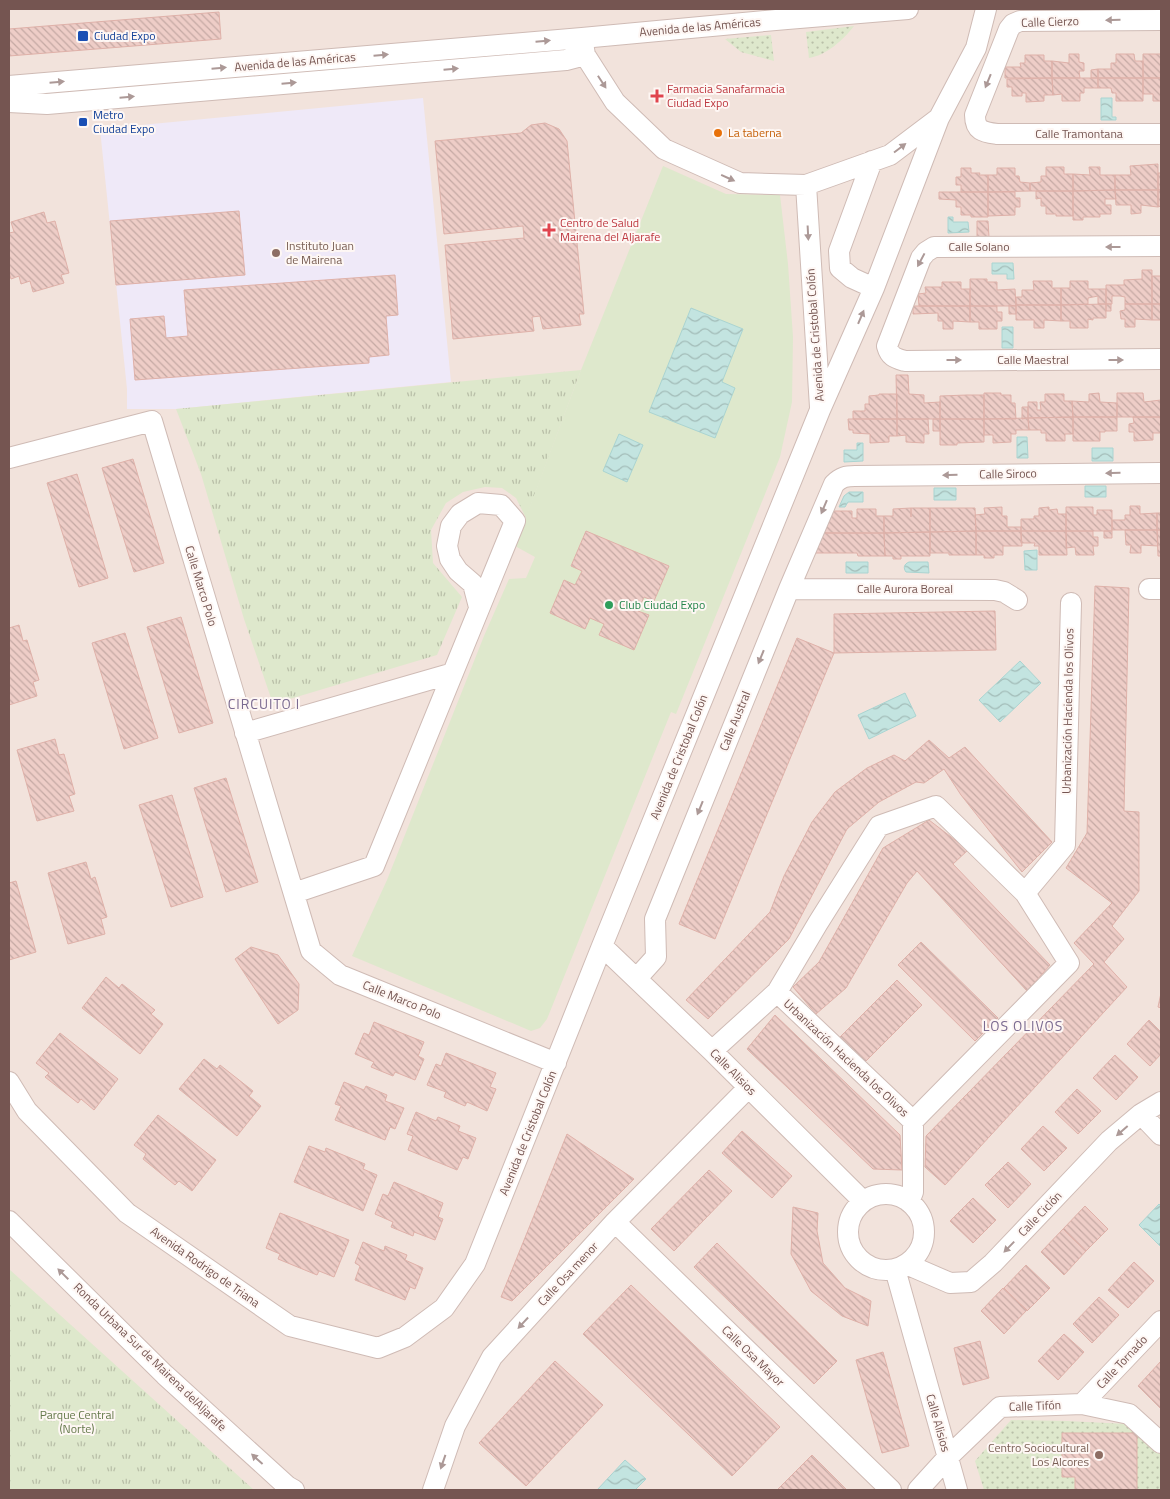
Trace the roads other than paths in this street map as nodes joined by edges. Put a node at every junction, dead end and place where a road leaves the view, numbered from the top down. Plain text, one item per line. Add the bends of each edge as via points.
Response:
1 (908, 9) edge
2 (986, 9) edge
3 (1161, 20) edge
4 (578, 51) junction
5 (9, 86) edge
6 (9, 102) edge
7 (939, 118) junction
8 (997, 134) joint
9 (1161, 134) edge
10 (872, 161) junction
11 (806, 184) junction
12 (1161, 246) edge
13 (874, 288) junction
14 (814, 328) junction
15 (850, 341) junction
16 (1161, 359) edge
17 (905, 361) joint
18 (820, 410) junction
19 (9, 458) edge
20 (1161, 473) edge
21 (855, 476) joint
22 (789, 589) junction
23 (1017, 600) dead end
24 (1071, 604) dead end
25 (480, 607) junction
26 (453, 673) junction
27 (246, 733) junction
28 (294, 893) junction
29 (1025, 893) junction
30 (602, 946) junction
31 (637, 978) junction
32 (776, 992) junction
33 (712, 1050) junction
34 (556, 1063) junction
35 (9, 1082) edge
36 (748, 1088) junction
37 (1161, 1102) edge
38 (1141, 1114) junction
39 (913, 1120) junction
40 (1161, 1135) edge
41 (863, 1201) junction
42 (909, 1202) junction
43 (9, 1221) edge
44 (615, 1222) junction
45 (900, 1267) junction
46 (444, 1308) joint
47 (1161, 1320) edge
48 (1082, 1404) junction
49 (1161, 1443) edge
50 (948, 1457) junction
51 (294, 1490) edge
52 (432, 1490) edge
53 (890, 1490) edge
54 (918, 1490) edge
55 (957, 1490) edge

1 - 4 street, Avenida de las Américas via 786,19
2 - 7 street via 976,48
3 -> 8 street, Calle Cierzo via 1020,21 1013,24 975,115 978,129
5 -> 4 street, Avenida de las Américas
6 -> 4 street, Avenida de las Américas via 47,104
4 -> 11 street via 615,102 664,149 740,183
10 -> 7 street via 890,156
7 - 13 street
8 - 9 street, Calle Tramontana
10 - 11 street
10 - 13 street via 839,251 840,268 852,278
11 -> 14 street, Avenida de Cristobal Colón
12 -> 17 street, Calle Solano via 934,247 921,258 887,346 889,354
15 -> 13 street
14 - 15 street via 821,343 830,348 839,348
14 - 18 street, Avenida de Cristobal Colón
15 - 18 street
17 -> 16 street, Calle Maestral
18 - 30 street, Avenida de Cristobal Colón
19 - 27 street, Calle Marco Polo via 152,421
20 -> 21 street, Calle Siroco
21 -> 22 street, Calle Austral via 846,476 834,484
22 - 23 street, Calle Aurora Boreal via 995,590
22 -> 31 street, Calle Austral via 655,919 656,957
24 - 29 street, Urbanización Hacienda los Olivos via 1066,845
25 - 25 street via 515,521 501,505 478,503 460,514 451,526 447,546 450,559 473,584
25 - 26 street
26 - 27 street
26 - 28 street via 374,866
27 - 28 street, Calle Marco Polo
28 - 34 street, Calle Marco Polo via 311,951 340,975
29 - 32 street, Urbanización Hacienda los Olivos via 936,806 879,826
29 - 39 street, Urbanización Hacienda los Olivos via 1069,963
30 - 31 street, Calle Alisios
30 - 34 street, Avenida de Cristobal Colón
31 - 33 street, Calle Alisios
32 - 33 street, Urbanización Hacienda los Olivos
32 - 39 street, Urbanización Hacienda los Olivos
33 - 36 street, Calle Alisios
34 - 46 street, Avenida de Cristobal Colón via 475,1264
35 - 46 street, Avenida Rodrigo de Triana via 28,1111 127,1213 290,1326 378,1348 405,1337
36 - 41 street, Calle Alisios
36 - 44 street, Calle Osa menor
37 - 38 street, Calle Ciclón
38 - 40 street
38 -> 45 street, Calle Ciclón via 1109,1142 971,1282 950,1283
39 - 42 street via 913,1192
41 - 42 street via 874,1195 886,1194
41 - 45 street via 849,1219 847,1231 854,1253 872,1267 883,1270
42 - 45 street via 918,1211 924,1234 915,1256
51 -> 43 street, Ronda Urbana Sur de Mairena delAljarafe via 165,1375
44 -> 52 street, Calle Osa menor via 492,1357 455,1426
44 - 53 street, Calle Osa Mayor
45 - 50 street, Calle Alisios
47 - 48 street, Calle Tornado
48 - 49 street, Calle Tifón via 1129,1414
48 - 50 street, Calle Tifón via 1000,1407
50 - 54 street, Calle Tifón
50 - 55 street, Calle Alisios

